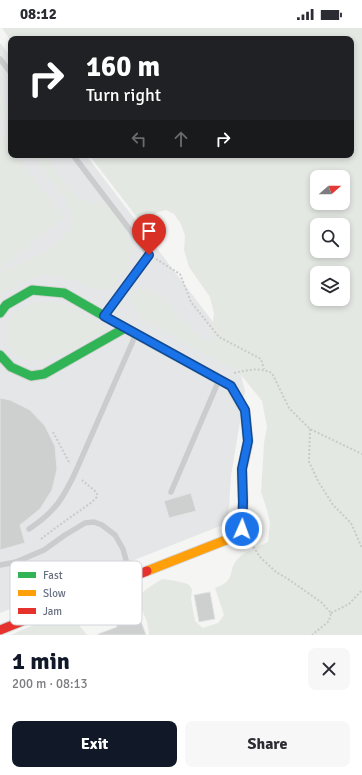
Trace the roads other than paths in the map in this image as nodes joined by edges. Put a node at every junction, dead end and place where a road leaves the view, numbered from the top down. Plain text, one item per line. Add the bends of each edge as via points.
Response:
1 (0, 59) edge
2 (8, 69) edge
3 (75, 158) edge
4 (0, 313) edge
5 (104, 316) junction
6 (125, 328) junction
7 (136, 333) junction
8 (0, 355) edge
9 (220, 380) junction
10 (171, 492) dead end
11 (29, 529) dead end
12 (18, 561) edge
13 (126, 561) edge
14 (10, 563) edge
15 (0, 565) edge
16 (142, 574) edge
17 (13, 625) edge
18 (0, 630) edge

1 - 2 lane
3 - 5 lane via 149,255
4 - 5 street via 6,305 32,290 64,293
5 - 6 street
6 - 7 street
6 - 8 street via 44,374 31,376 11,368
7 - 9 street
7 - 11 lane via 65,492 54,508
9 - 10 lane
9 - 16 street via 231,386 245,410 248,441 242,469 242,529 231,538
12 - 13 lane via 44,550 64,534 85,523 94,522 115,536
14 - 15 lane
17 - 18 street

